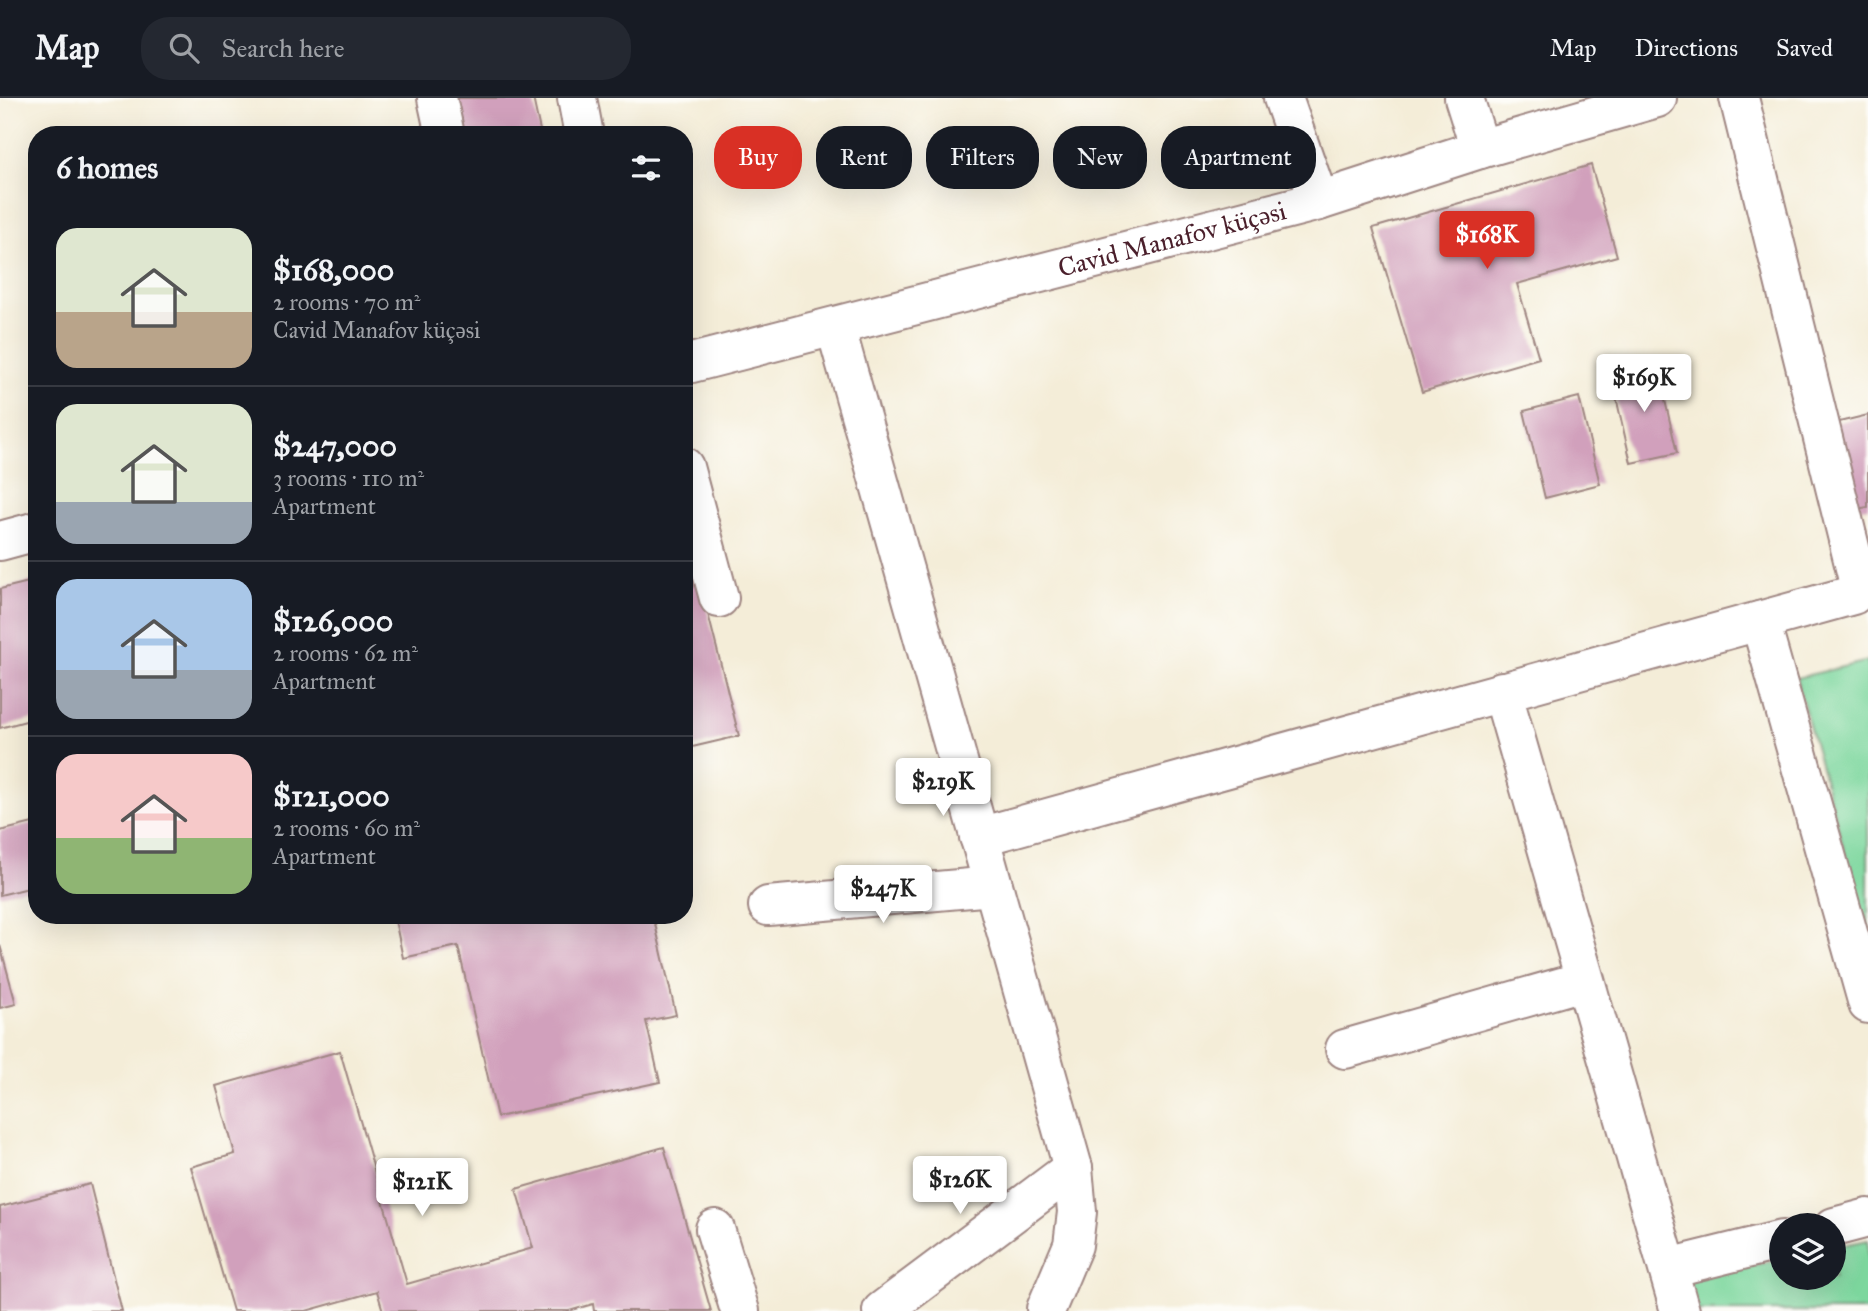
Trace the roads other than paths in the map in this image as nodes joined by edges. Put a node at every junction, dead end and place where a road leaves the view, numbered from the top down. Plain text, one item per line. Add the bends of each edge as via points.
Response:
1 (437, 98) edge
2 (578, 98) edge
3 (1283, 98) edge
4 (1464, 98) edge
5 (1657, 98) edge
6 (1739, 98) edge
7 (443, 126) edge
8 (583, 126) edge
9 (1480, 149) junction
10 (1319, 201) junction
11 (836, 329) junction
12 (693, 363) edge
13 (693, 501) edge
14 (28, 533) edge
15 (0, 541) edge
16 (719, 598) dead end
17 (1760, 621) junction
18 (1502, 691) junction
19 (979, 837) junction
20 (993, 886) junction
21 (768, 906) dead end
22 (1583, 981) junction
23 (1868, 1004) edge
24 (1345, 1049) dead end
25 (1073, 1168) junction
26 (1868, 1218) edge
27 (1846, 1224) edge
28 (715, 1228) dead end
29 (1769, 1243) edge
30 (1669, 1268) junction
31 (1046, 1310) edge
32 (740, 1311) edge
33 (882, 1311) edge
34 (1680, 1311) edge

1 - 7 street
2 - 8 street
3 - 10 street
4 - 9 street
5 - 9 street, Cavid Manafov küçəsi
6 - 17 street via 1858,580 1853,595
9 - 10 street, Cavid Manafov küçəsi
10 - 11 street, Cavid Manafov küçəsi
11 - 12 street, Cavid Manafov küçəsi
11 - 19 street
13 - 16 street
14 - 15 street
17 - 18 street
17 - 23 street
18 - 19 street
18 - 22 street
19 - 20 street
20 - 21 street
20 - 25 street
22 - 24 street
22 - 30 street
25 - 31 street via 1077,1212 1073,1245
25 - 33 street
26 - 27 street
28 - 32 street
29 - 30 street
30 - 34 street

